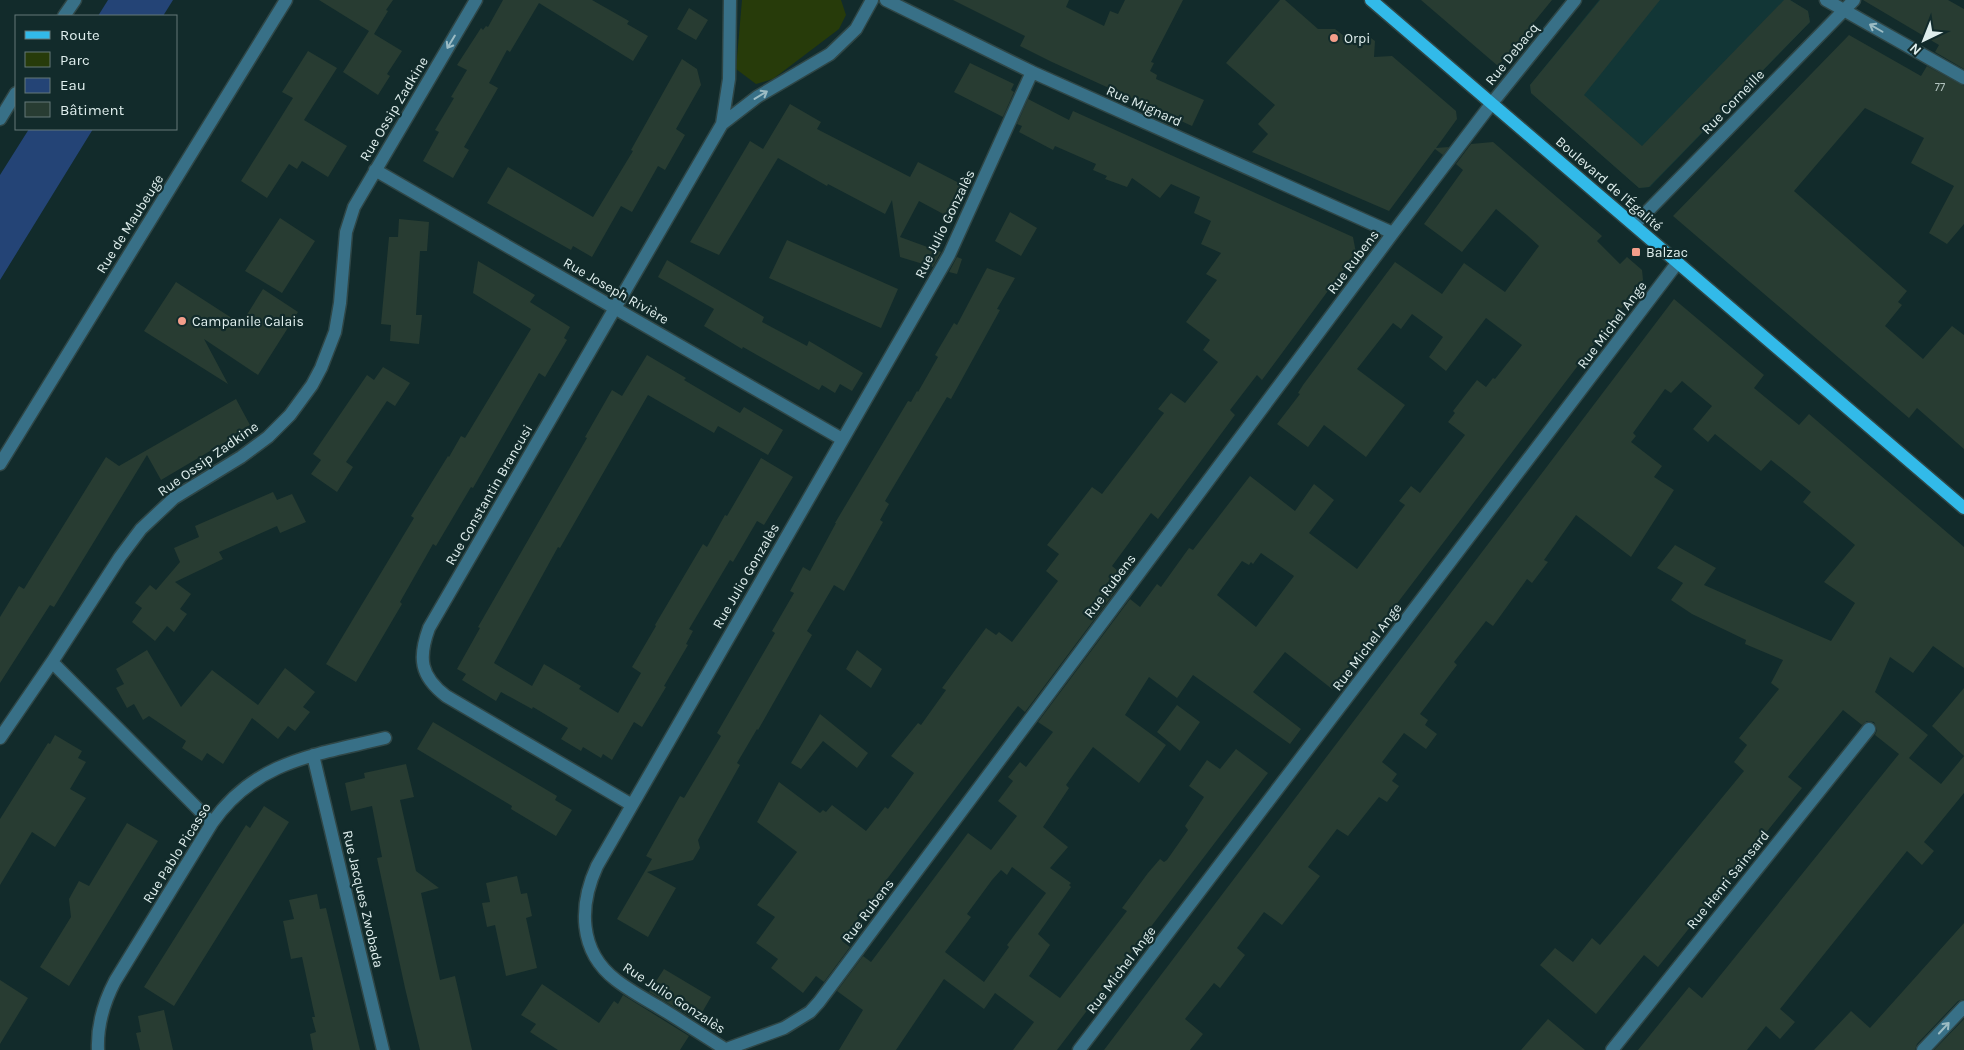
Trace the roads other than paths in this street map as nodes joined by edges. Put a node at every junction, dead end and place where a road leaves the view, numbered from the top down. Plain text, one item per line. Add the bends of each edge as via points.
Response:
1 (74, 0) edge
2 (286, 0) edge
3 (476, 0) edge
4 (730, 0) edge
5 (872, 0) edge
6 (886, 0) edge
7 (1372, 0) edge
8 (1575, 0) edge
9 (1826, 0) edge
10 (1854, 0) edge
11 (1844, 10) junction
12 (65, 15) edge
13 (1032, 72) junction
14 (1964, 78) edge
15 (15, 95) edge
16 (1492, 103) junction
17 (0, 119) edge
18 (722, 124) junction
19 (375, 170) junction
20 (1634, 225) junction
21 (1393, 233) junction
22 (1678, 262) junction
23 (616, 308) junction
24 (842, 440) junction
25 (0, 464) edge
26 (1964, 508) edge
27 (52, 662) junction
28 (1869, 729) dead end
29 (0, 738) edge
30 (385, 738) dead end
31 (313, 755) junction
32 (632, 805) junction
33 (212, 823) junction
34 (1964, 1006) edge
35 (725, 1049) edge
36 (98, 1050) edge
37 (383, 1050) edge
38 (1079, 1050) edge
39 (1612, 1050) edge
40 (1923, 1050) edge

1 - 12 street
2 - 25 street, Rue de Maubeuge
3 -> 19 street, Rue Ossip Zadkine
4 - 18 street, Rue Constantin Brancusi via 729,79
18 -> 5 street, Rue Constantin Brancusi via 752,101 830,54 856,29
6 - 13 street, Rue Mignard
7 - 16 main road, Boulevard de l'Égalité
8 - 16 street, Rue Debacq
9 - 11 street
10 - 11 street, Rue Corneille
14 -> 11 street
11 - 20 street, Rue Corneille
13 - 21 street, Rue Mignard
13 - 24 street, Rue Julio Gonzalès via 949,255
15 - 17 street
16 - 20 main road, Boulevard de l'Égalité
16 - 21 street, Rue Rubens
18 - 23 street, Rue Constantin Brancusi
19 - 23 street, Rue Joseph Rivière
19 - 27 street, Rue Ossip Zadkine via 350,217 336,325 312,385 290,415 268,437 174,498 141,529
20 - 22 main road, Boulevard de l'Égalité
21 - 35 street, Rue Rubens via 819,1002 810,1012 784,1028
22 - 26 main road, Boulevard de l'Égalité
22 - 38 street, Rue Michel Ange
23 - 24 street, Rue Joseph Rivière
23 - 32 street, Rue Constantin Brancusi via 429,628 422,660 433,686 446,696
24 - 32 street, Rue Julio Gonzalès
27 - 29 street, Rue Ossip Zadkine
27 - 33 street
28 - 39 street, Rue Henri Sainsard
30 - 31 street, Rue Pablo Picasso
31 - 33 street, Rue Pablo Picasso via 250,782
31 - 37 street, Rue Jacques Zwobada
32 - 35 street, Rue Julio Gonzalès via 587,889 585,925 592,949 598,961 615,979
33 - 36 street, Rue Pablo Picasso via 115,981 105,1004
40 -> 34 street

